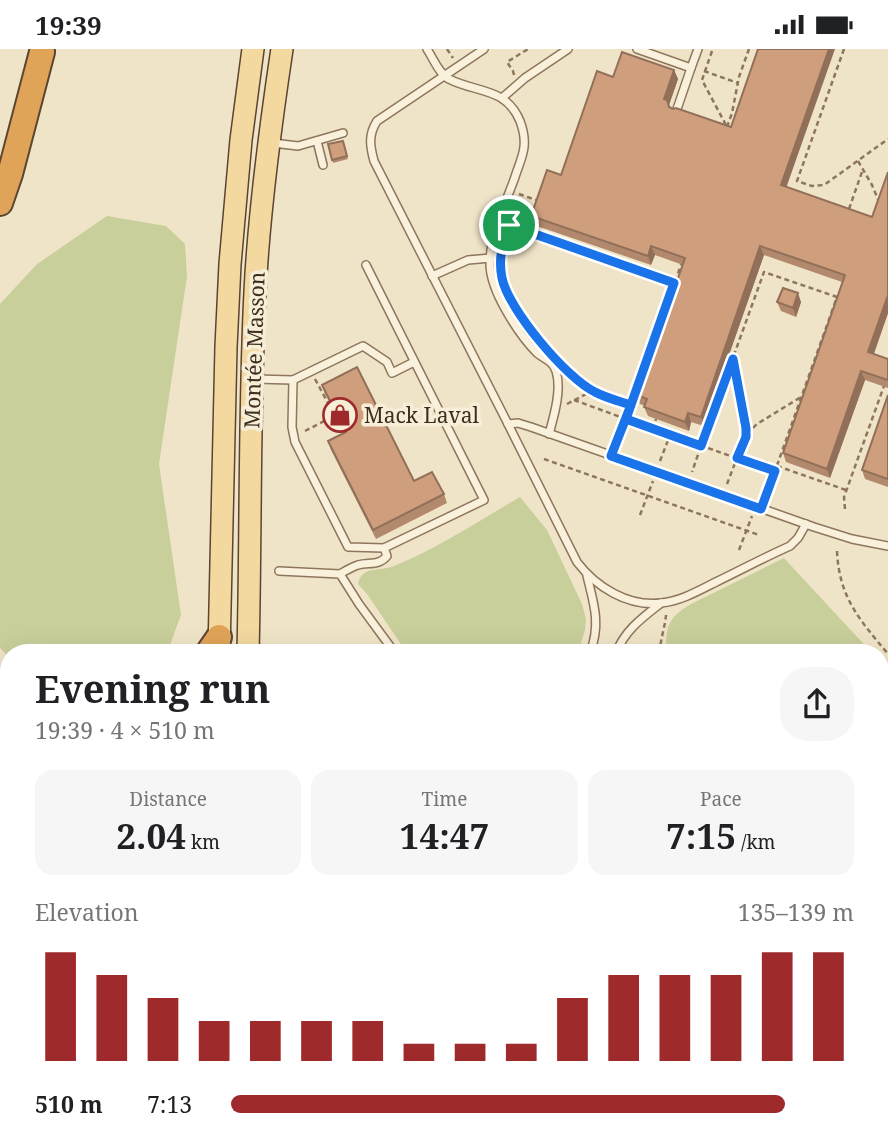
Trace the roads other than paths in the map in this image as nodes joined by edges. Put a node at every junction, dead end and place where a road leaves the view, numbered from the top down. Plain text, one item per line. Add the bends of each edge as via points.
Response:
1 (253, 49) edge
2 (282, 49) edge
3 (427, 49) edge
4 (484, 49) edge
5 (568, 49) edge
6 (636, 49) edge
7 (698, 49) edge
8 (42, 51) edge
9 (691, 68) junction
10 (444, 75) junction
11 (502, 98) junction
12 (676, 112) edge
13 (343, 133) dead end
14 (317, 141) junction
15 (269, 142) junction
16 (0, 149) edge
17 (323, 165) dead end
18 (0, 203) edge
19 (491, 258) junction
20 (366, 265) dead end
21 (432, 277) junction
22 (414, 362) junction
23 (252, 379) junction
24 (293, 380) junction
25 (508, 424) junction
26 (549, 434) junction
27 (806, 524) junction
28 (888, 547) edge
29 (384, 548) junction
30 (279, 571) dead end
31 (340, 574) junction
32 (587, 575) junction
33 (661, 603) junction
34 (215, 644) edge
35 (248, 644) edge
36 (388, 644) edge
37 (593, 644) edge
38 (620, 644) edge

1 - 34 main road, Montée Masson via 230,264
2 - 15 main road, Montée Masson
3 - 10 lane
4 - 10 lane
5 - 11 lane
6 - 9 lane
7 - 9 lane
8 - 16 highway
8 - 18 highway
9 - 12 lane
10 - 11 lane
10 - 21 lane via 377,121 370,143 374,161
11 - 19 lane via 516,112 524,143
13 - 14 lane
14 - 15 lane via 298,146
14 - 17 lane
15 - 23 main road, Montée Masson
19 - 21 lane via 468,260
19 - 26 lane via 500,300 557,373
20 - 22 lane
21 - 25 lane
22 - 24 lane via 393,373 387,362 363,346
22 - 29 lane via 484,499
23 - 24 lane
23 - 35 main road, Montée Masson
24 - 29 lane via 295,442 348,547
25 - 26 lane
25 - 32 lane
26 - 27 lane
27 - 28 lane
27 - 33 lane via 789,546 689,596
29 - 31 lane via 385,560
30 - 31 lane
31 - 36 lane
32 - 33 lane via 617,595
32 - 37 lane via 597,615
33 - 38 lane via 632,627

